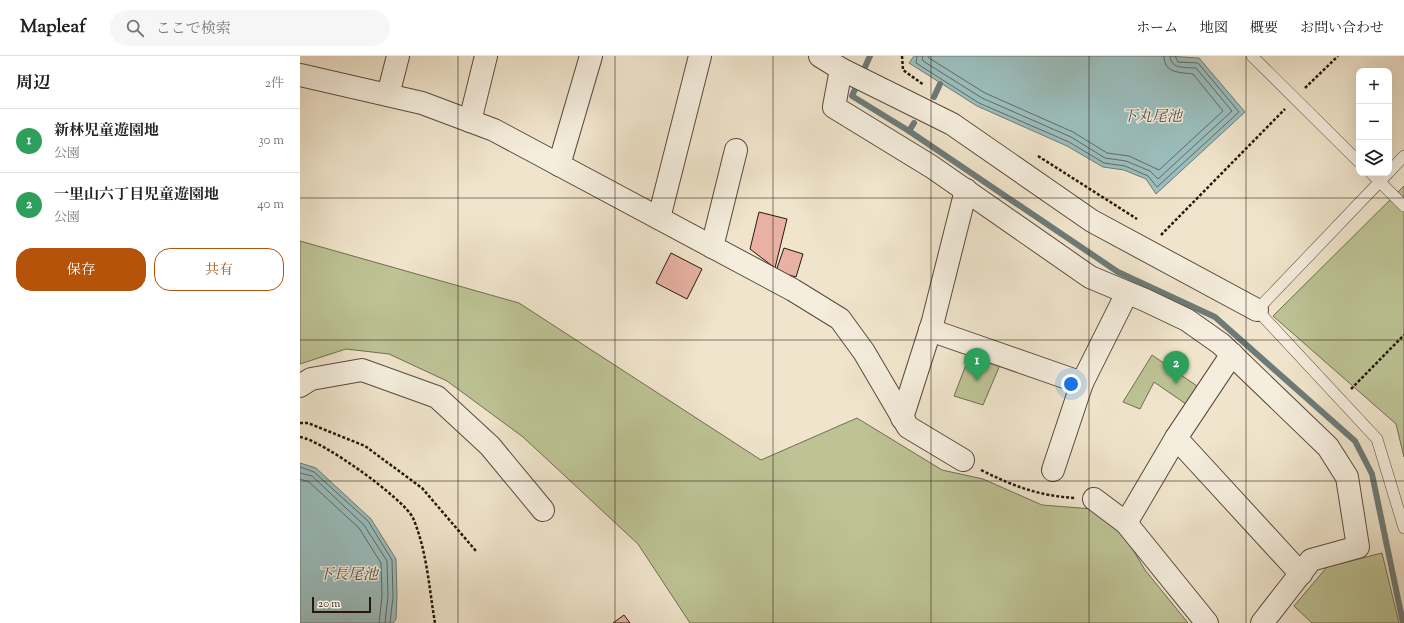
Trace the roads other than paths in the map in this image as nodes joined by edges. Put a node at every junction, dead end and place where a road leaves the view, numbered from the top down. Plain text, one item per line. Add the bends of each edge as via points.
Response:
1 (398, 56) edge
2 (486, 56) edge
3 (591, 56) edge
4 (700, 56) edge
5 (820, 56) edge
6 (1252, 56) edge
7 (300, 75) edge
8 (854, 75) junction
9 (388, 95) junction
10 (470, 121) junction
11 (736, 150) dead end
12 (1404, 156) edge
13 (1356, 159) edge
14 (559, 165) junction
15 (1392, 168) edge
16 (1374, 176) edge
17 (1385, 176) edge
18 (1380, 182) junction
19 (966, 190) junction
20 (1404, 206) edge
21 (659, 218) junction
22 (712, 247) junction
23 (1127, 293) junction
24 (1257, 310) junction
25 (930, 330) junction
26 (1232, 354) junction
27 (1082, 383) junction
28 (300, 386) edge
29 (902, 418) junction
30 (1176, 438) junction
31 (963, 460) road end
32 (1053, 470) dead end
33 (1094, 499) road end
34 (543, 510) dead end
35 (1126, 523) junction
36 (1404, 528) edge
37 (1300, 574) junction
38 (1207, 623) edge
39 (1262, 623) edge

1 - 9 street
2 - 10 street
3 - 14 street
4 - 21 street
5 - 8 street
6 - 13 lane
7 - 9 street
8 - 19 street via 834,107
8 - 24 street via 952,124 1092,221
9 - 10 street via 422,103
10 - 14 street via 494,130
11 - 22 street
12 - 15 lane
14 - 21 street
16 - 18 lane
17 - 18 lane
18 - 20 lane
18 - 24 lane
19 - 23 street via 1090,278
19 - 25 street
21 - 22 street
22 - 29 street via 793,290 840,319 864,352
23 - 26 street via 1187,320
23 - 27 street
24 - 36 lane via 1377,439
25 - 27 street
25 - 29 street
26 - 30 street
26 - 37 street via 1328,447 1348,477 1358,547 1311,560
27 - 32 street
28 - 34 street via 311,379 362,370 437,397 490,446
29 - 31 street via 908,427
30 - 35 street
30 - 37 street
33 - 35 street
35 - 38 street
37 - 39 street

